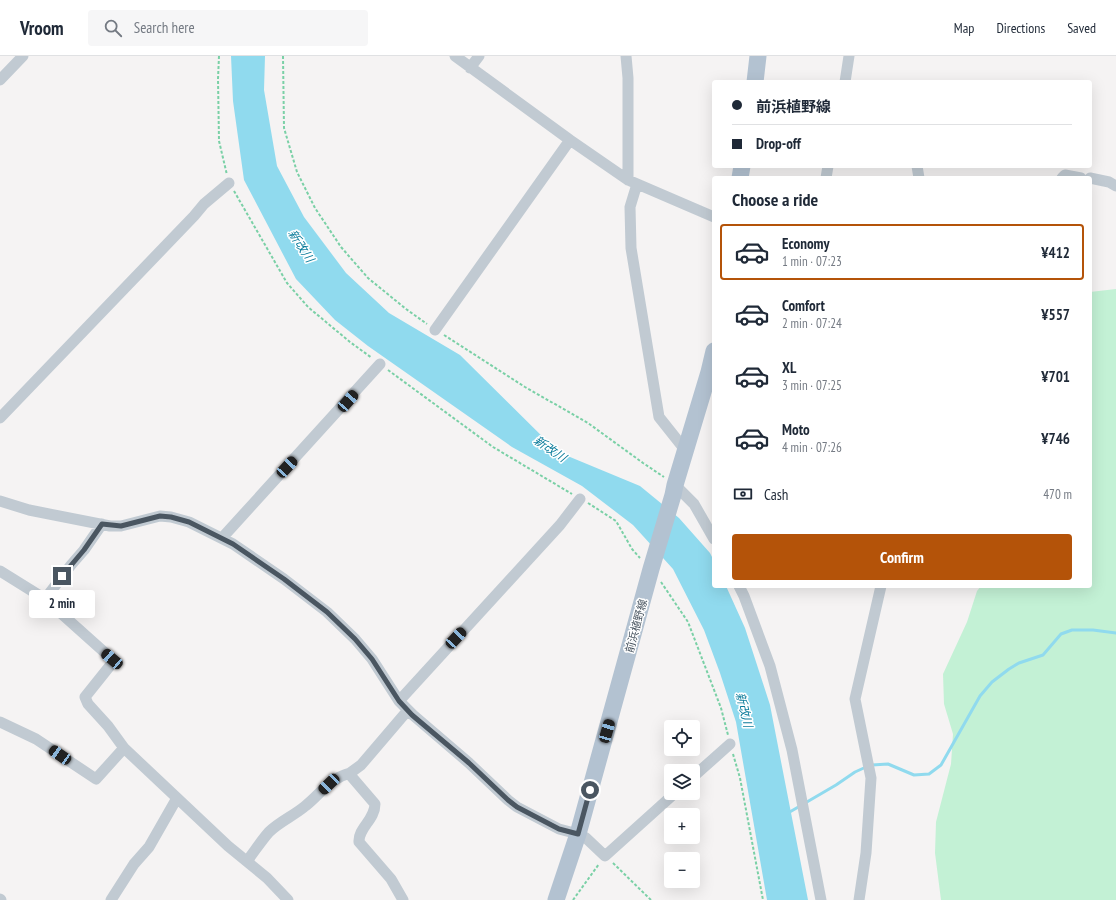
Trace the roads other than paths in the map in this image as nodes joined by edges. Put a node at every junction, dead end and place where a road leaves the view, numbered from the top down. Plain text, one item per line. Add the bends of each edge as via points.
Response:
1 (22, 56) edge
2 (455, 56) edge
3 (479, 56) edge
4 (626, 56) edge
5 (758, 56) edge
6 (849, 56) edge
7 (470, 68) junction
8 (0, 80) edge
9 (755, 80) edge
10 (845, 80) edge
11 (570, 140) junction
12 (1092, 178) edge
13 (633, 182) junction
14 (229, 183) road end
15 (1116, 186) edge
16 (712, 216) edge
17 (435, 330) road end
18 (712, 358) edge
19 (380, 364) road end
20 (0, 418) edge
21 (686, 451) junction
22 (674, 490) junction
23 (580, 499) road end
24 (0, 501) edge
25 (102, 524) junction
26 (712, 536) edge
27 (222, 538) junction
28 (0, 571) edge
29 (881, 588) edge
30 (743, 589) edge
31 (45, 599) junction
32 (399, 701) junction
33 (408, 710) junction
34 (0, 722) edge
35 (730, 744) road end
36 (124, 748) junction
37 (700, 771) edge
38 (350, 773) junction
39 (177, 798) junction
40 (667, 800) edge
41 (578, 834) junction
42 (247, 862) junction
43 (111, 900) edge
44 (288, 900) edge
45 (403, 900) edge
46 (556, 900) edge
47 (820, 900) edge
48 (859, 900) edge

1 - 8 street
2 - 7 street
3 - 7 street
4 - 13 street
5 - 9 main road
6 - 10 street
7 - 11 street
11 - 13 street
11 - 17 street
12 - 15 street
13 - 16 street
13 - 21 street via 630,207 631,248 659,417
14 - 20 street via 204,204
18 - 21 main road, 前浜植野線
19 - 27 street
21 - 22 main road, 前浜植野線
22 - 26 street via 694,504
22 - 41 main road, 前浜植野線
23 - 32 street via 560,525
24 - 25 street via 29,510
25 - 27 street via 121,526 160,516 171,517 189,522
25 - 31 street
27 - 32 street via 284,579 327,612 372,659
28 - 31 street
29 - 48 street via 856,699 871,778 866,853
30 - 47 street via 770,666 792,750
31 - 36 street via 112,659 113,662 85,697
32 - 33 street
33 - 38 street via 361,765
33 - 41 street via 517,807 559,829
34 - 36 street via 36,739 96,779
35 - 37 street
36 - 39 street
38 - 42 street via 339,776 269,833
38 - 45 street via 375,804 375,812 359,836 359,842 391,879
39 - 42 street
39 - 43 street via 149,847 134,864
40 - 41 street via 605,856
41 - 46 main road, 前浜植野線
42 - 44 street

